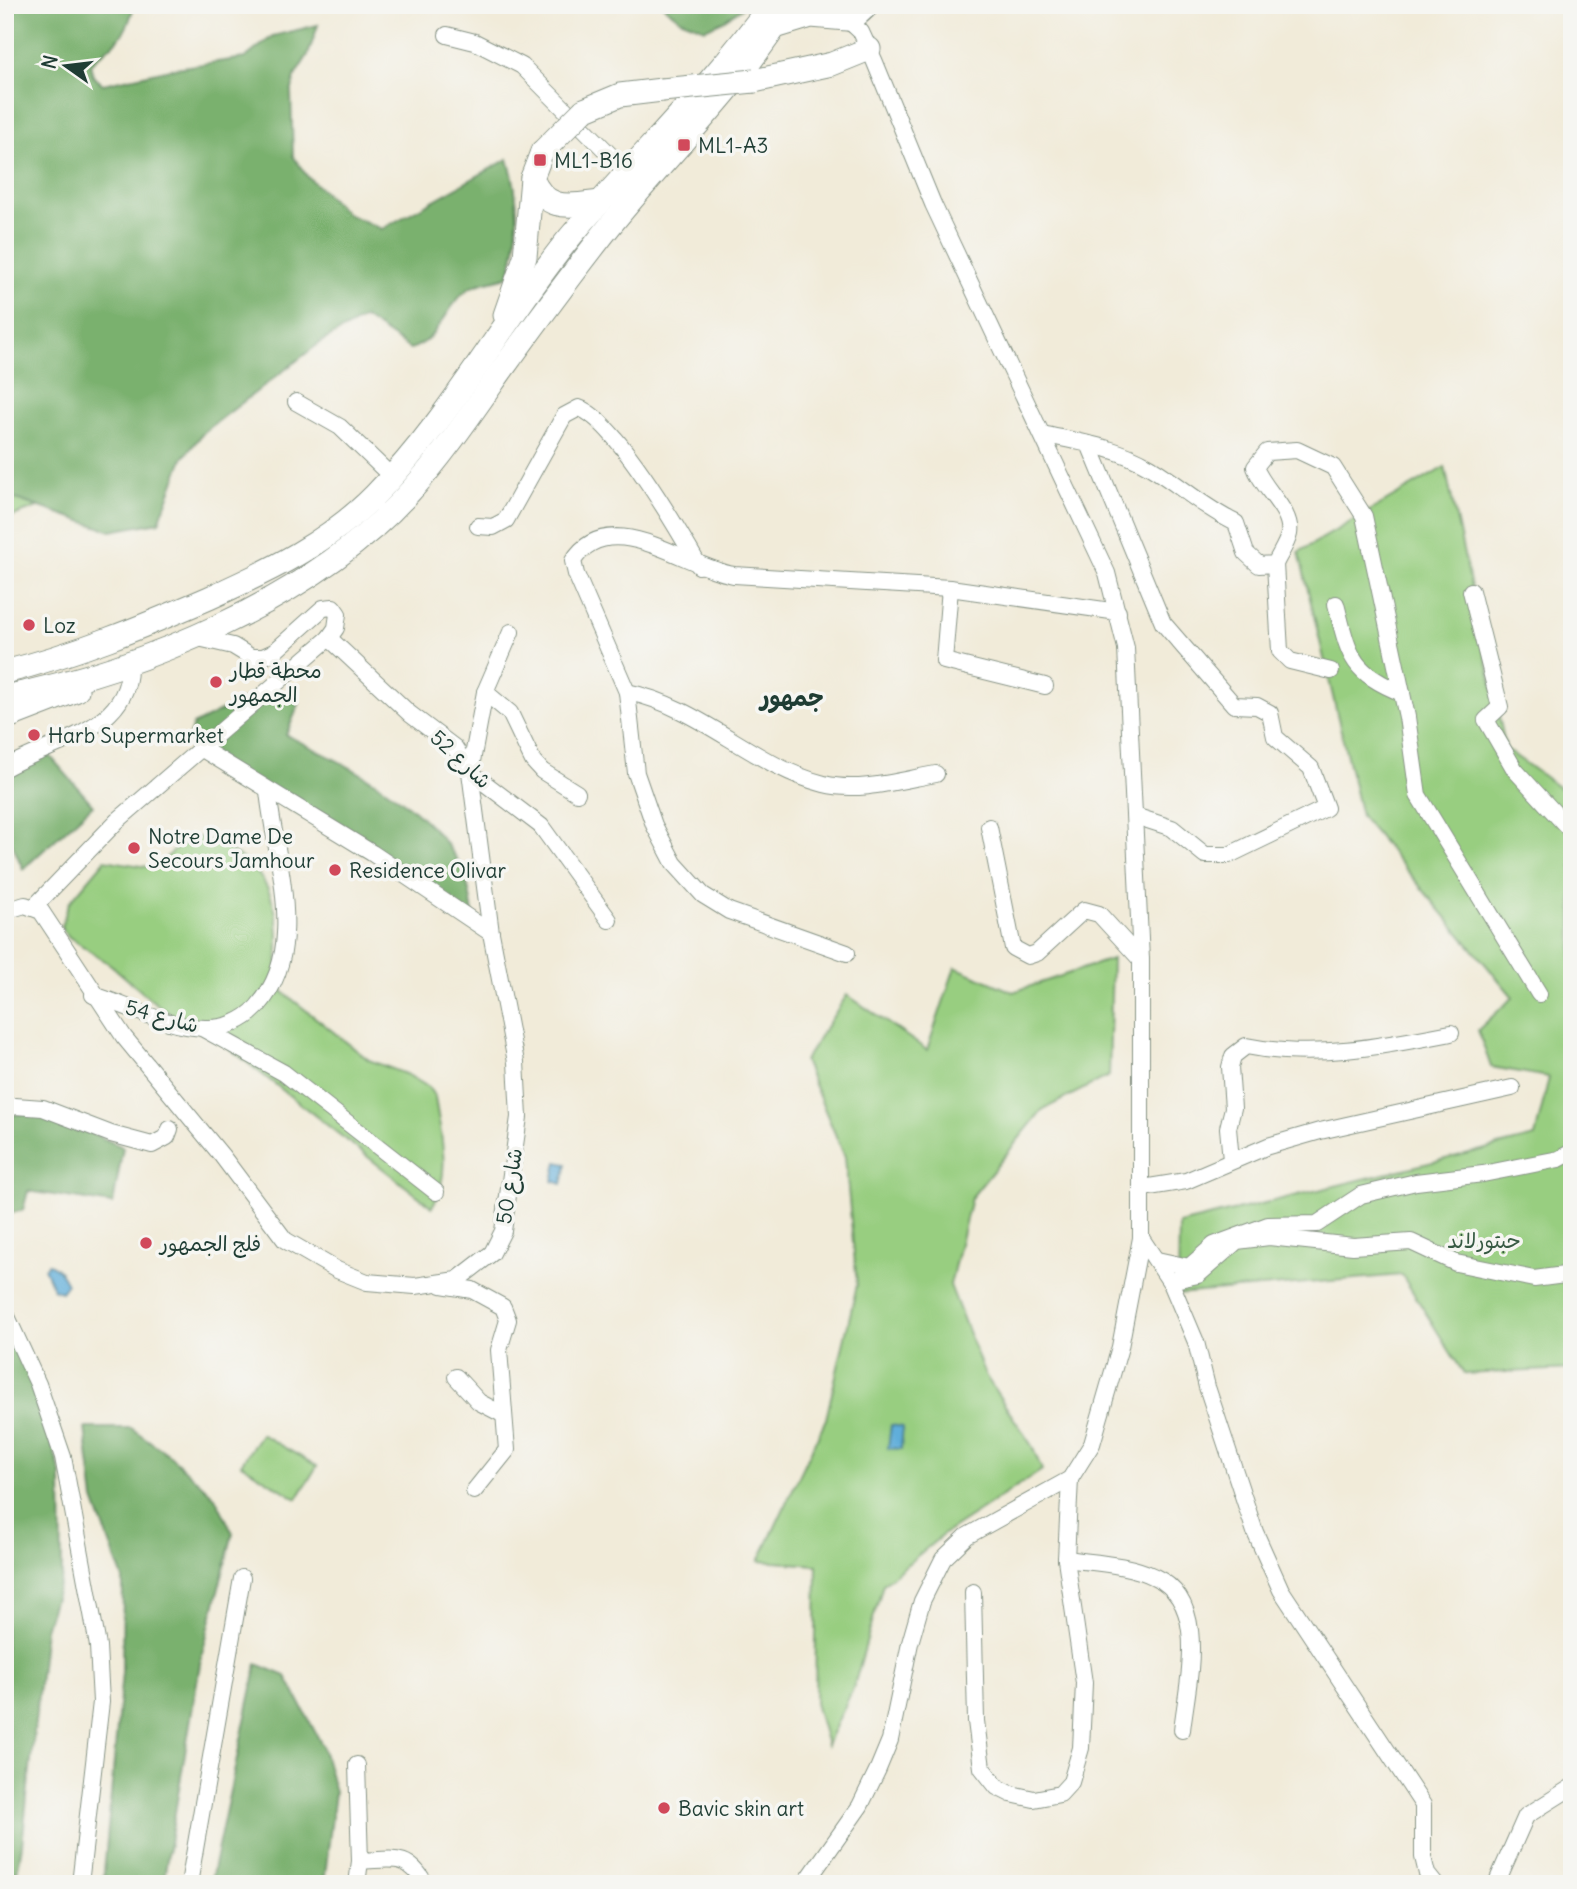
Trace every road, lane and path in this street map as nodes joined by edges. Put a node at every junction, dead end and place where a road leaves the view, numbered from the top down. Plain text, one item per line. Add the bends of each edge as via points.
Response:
1 (789, 5) edge
2 (870, 5) edge
3 (845, 15) edge
4 (773, 16) edge
5 (447, 35) dead end
6 (869, 49) junction
7 (627, 172) junction
8 (532, 177) junction
9 (600, 202) junction
10 (502, 332) junction
11 (296, 402) dead end
12 (1042, 434) junction
13 (1089, 443) junction
14 (392, 477) junction
15 (478, 526) dead end
16 (1275, 564) junction
17 (699, 566) junction
18 (950, 589) junction
19 (1471, 591) dead end
20 (1336, 604) dead end
21 (245, 611) junction
22 (1118, 612) junction
23 (511, 632) dead end
24 (192, 637) junction
25 (329, 638) junction
26 (233, 646) junction
27 (129, 665) junction
28 (1331, 671) dead end
29 (5, 673) edge
30 (107, 673) junction
31 (1045, 685) dead end
32 (485, 692) junction
33 (627, 692) junction
34 (1402, 693) junction
35 (5, 697) edge
36 (5, 718) edge
37 (199, 747) junction
38 (5, 768) edge
39 (470, 772) junction
40 (936, 774) dead end
41 (268, 792) junction
42 (577, 793) dead end
43 (1135, 816) junction
44 (989, 827) dead end
45 (1572, 832) edge
46 (35, 906) junction
47 (5, 911) edge
48 (609, 920) dead end
49 (491, 933) junction
50 (847, 953) dead end
51 (1141, 960) junction
52 (1539, 994) dead end
53 (93, 995) junction
54 (202, 1028) junction
55 (1451, 1033) dead end
56 (1512, 1088) dead end
57 (5, 1110) edge
58 (170, 1129) dead end
59 (1572, 1152) edge
60 (1231, 1160) junction
61 (1143, 1188) junction
62 (436, 1192) dead end
63 (1141, 1238) junction
64 (1157, 1261) junction
65 (1572, 1274) edge
66 (1170, 1281) junction
67 (440, 1285) junction
68 (5, 1312) edge
69 (456, 1377) dead end
70 (504, 1415) junction
71 (1070, 1479) junction
72 (474, 1491) dead end
73 (1066, 1559) junction
74 (242, 1578) dead end
75 (973, 1592) dead end
76 (1182, 1730) dead end
77 (357, 1765) dead end
78 (1572, 1787) edge
79 (360, 1861) junction
80 (80, 1884) edge
81 (189, 1884) edge
82 (357, 1884) edge
83 (425, 1884) edge
84 (805, 1884) edge
85 (1435, 1884) edge
86 (1496, 1884) edge

1 - 4 highway
2 - 3 main road
3 - 4 highway
3 - 6 street
4 - 7 highway
4 - 21 highway via 748,65 615,219 549,303 455,437 406,496 320,569
5 - 7 street via 475,42 522,66
6 - 8 highway, bridge via 821,68 754,81 620,95 584,110 542,152
6 - 12 street via 933,204
7 - 9 highway
8 - 9 highway via 538,192 551,202
8 - 10 highway via 528,241
9 - 10 highway
10 - 14 highway
11 - 14 street via 340,427
12 - 13 street
12 - 22 street via 1107,573
13 - 16 street via 1148,466 1206,508 1236,523 1245,553 1259,565
13 - 43 street via 1163,623 1234,705 1256,706 1270,713 1275,737 1311,768 1326,808 1229,855 1205,855 1172,828
14 - 29 highway via 331,532 254,579 127,634
15 - 17 street via 493,527 506,520 564,416 579,408 617,441
16 - 28 street via 1280,651 1290,661
16 - 34 street via 1289,534 1289,517 1255,467 1267,452 1297,450 1332,467 1364,516
17 - 18 street via 760,578
17 - 33 street via 632,538 591,542 573,561
18 - 22 street
18 - 31 street via 944,661
19 - 45 street via 1500,707 1486,720 1515,770
20 - 34 street via 1349,655 1374,682
21 - 24 highway
21 - 26 street
22 - 43 street via 1126,648
23 - 32 street, شارع 50
24 - 26 street
24 - 27 highway
25 - 26 street via 338,614 330,607 313,615 268,656 251,657
25 - 37 street
25 - 39 street, شارع 52 via 410,714 455,748
27 - 30 highway
27 - 38 street via 124,696 107,719
30 - 35 highway
30 - 36 highway via 51,702
32 - 39 street, شارع 50
32 - 42 street via 510,713 542,771
33 - 40 street via 686,710 758,754 826,785 871,785
33 - 50 street via 636,773 654,825 687,880 729,911
34 - 52 street via 1418,795
37 - 41 street
37 - 46 street via 107,830
39 - 48 street, شارع 52 via 541,826
39 - 49 street, شارع 50
41 - 49 street via 372,853
41 - 54 street, شارع 54 via 285,921 282,965 264,999 243,1019 228,1026
43 - 51 street
44 - 51 street via 1013,948 1028,956 1037,953 1084,910 1091,910
46 - 47 street via 19,905
46 - 53 street, شارع 50
49 - 67 street, شارع 50 via 516,1062 519,1117 510,1193 503,1231 492,1253 457,1280
51 - 61 street
53 - 54 street, شارع 54
53 - 67 street, شارع 50 via 285,1240 367,1282
54 - 62 street via 284,1073
55 - 60 street via 1319,1052 1246,1046 1233,1056 1230,1067
56 - 60 street via 1320,1132
57 - 58 street via 43,1108 152,1144 167,1137
59 - 64 street via 1559,1159 1361,1195 1317,1224 1268,1225 1214,1245 1189,1267
60 - 61 street via 1186,1181
61 - 63 street
63 - 64 street
63 - 71 street via 1120,1347 1091,1444
64 - 66 street
65 - 66 street via 1534,1279 1456,1263 1411,1242 1353,1246 1269,1237 1237,1241 1198,1275
66 - 85 street via 1196,1342 1255,1531 1281,1591 1423,1805 1423,1857
67 - 70 street via 472,1290 503,1307 508,1320 499,1350
68 - 80 street via 38,1384 63,1457 98,1646 101,1702
69 - 70 street via 479,1402
70 - 72 street via 507,1450
71 - 73 street
71 - 84 street via 967,1536 943,1559 922,1601 890,1740 878,1769 860,1806
73 - 75 street via 1084,1683 1081,1748 1067,1790 1048,1799 1011,1794 997,1787 982,1768 976,1721
73 - 76 street via 1159,1578 1187,1610 1191,1642
74 - 81 street
77 - 79 street
78 - 86 street via 1526,1816
79 - 82 street
79 - 83 street via 400,1859 416,1867

